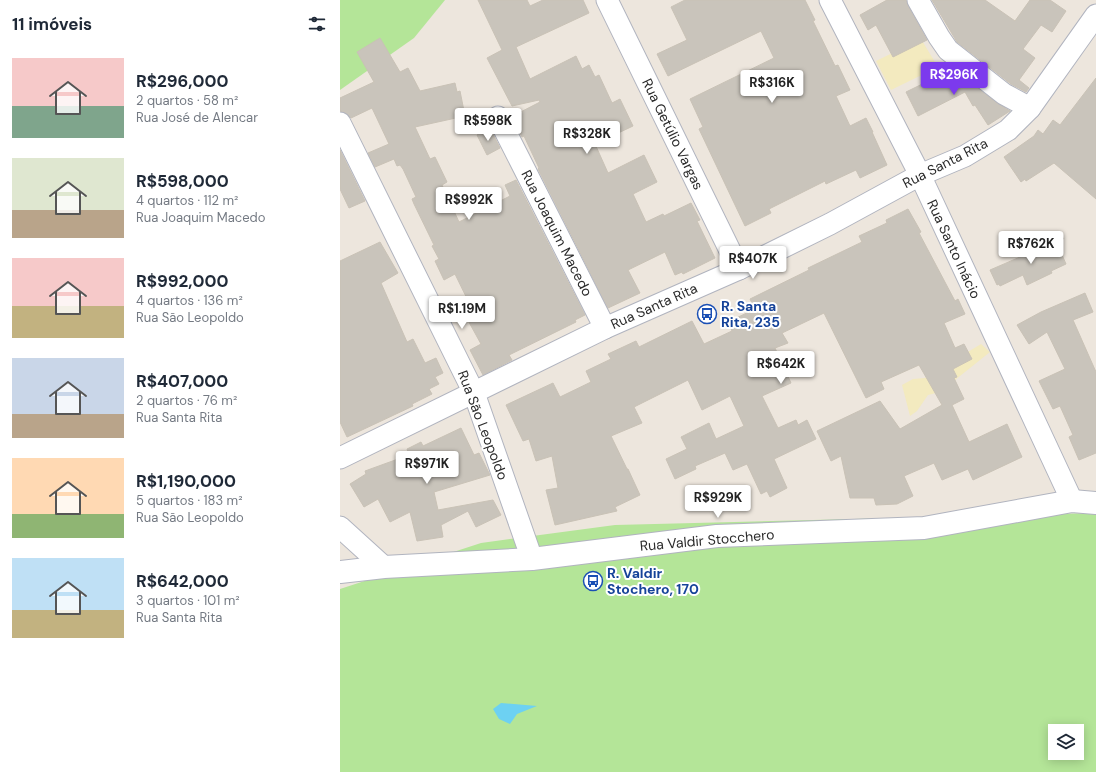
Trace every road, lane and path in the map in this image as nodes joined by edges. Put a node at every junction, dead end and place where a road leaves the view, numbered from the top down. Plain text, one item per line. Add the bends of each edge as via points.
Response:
1 (607, 0) edge
2 (830, 0) edge
3 (918, 0) edge
4 (1096, 15) edge
5 (1030, 108) junction
6 (498, 117) dead end
7 (340, 123) edge
8 (920, 175) junction
9 (739, 269) junction
10 (605, 328) junction
11 (474, 393) junction
12 (340, 458) edge
13 (1072, 501) junction
14 (1096, 503) edge
15 (340, 527) edge
16 (532, 559) junction
17 (384, 567) junction
18 (340, 572) edge

1 - 9 street, Rua Getúlio Vargas
2 - 8 street, Rua Santo Inácio
3 - 5 street via 948,50 1004,94
4 - 5 street, Rua Santa Rita
5 - 8 street, Rua Santa Rita via 1002,134 964,156
6 - 10 street, Rua Joaquim Macedo
7 - 11 street, Rua São Leopoldo
8 - 9 street, Rua Santa Rita via 830,224
8 - 13 street, Rua Santo Inácio
9 - 10 street, Rua Santa Rita
10 - 11 street, Rua Santa Rita
11 - 12 street, Rua Santa Rita
11 - 16 street, Rua São Leopoldo
13 - 14 main road, Rua Valdir Stocchero
13 - 16 main road, Rua Valdir Stocchero via 924,528 717,536
15 - 17 street
16 - 17 main road, Rua Valdir Stocchero
17 - 18 main road, Rua Valdir Stocchero

